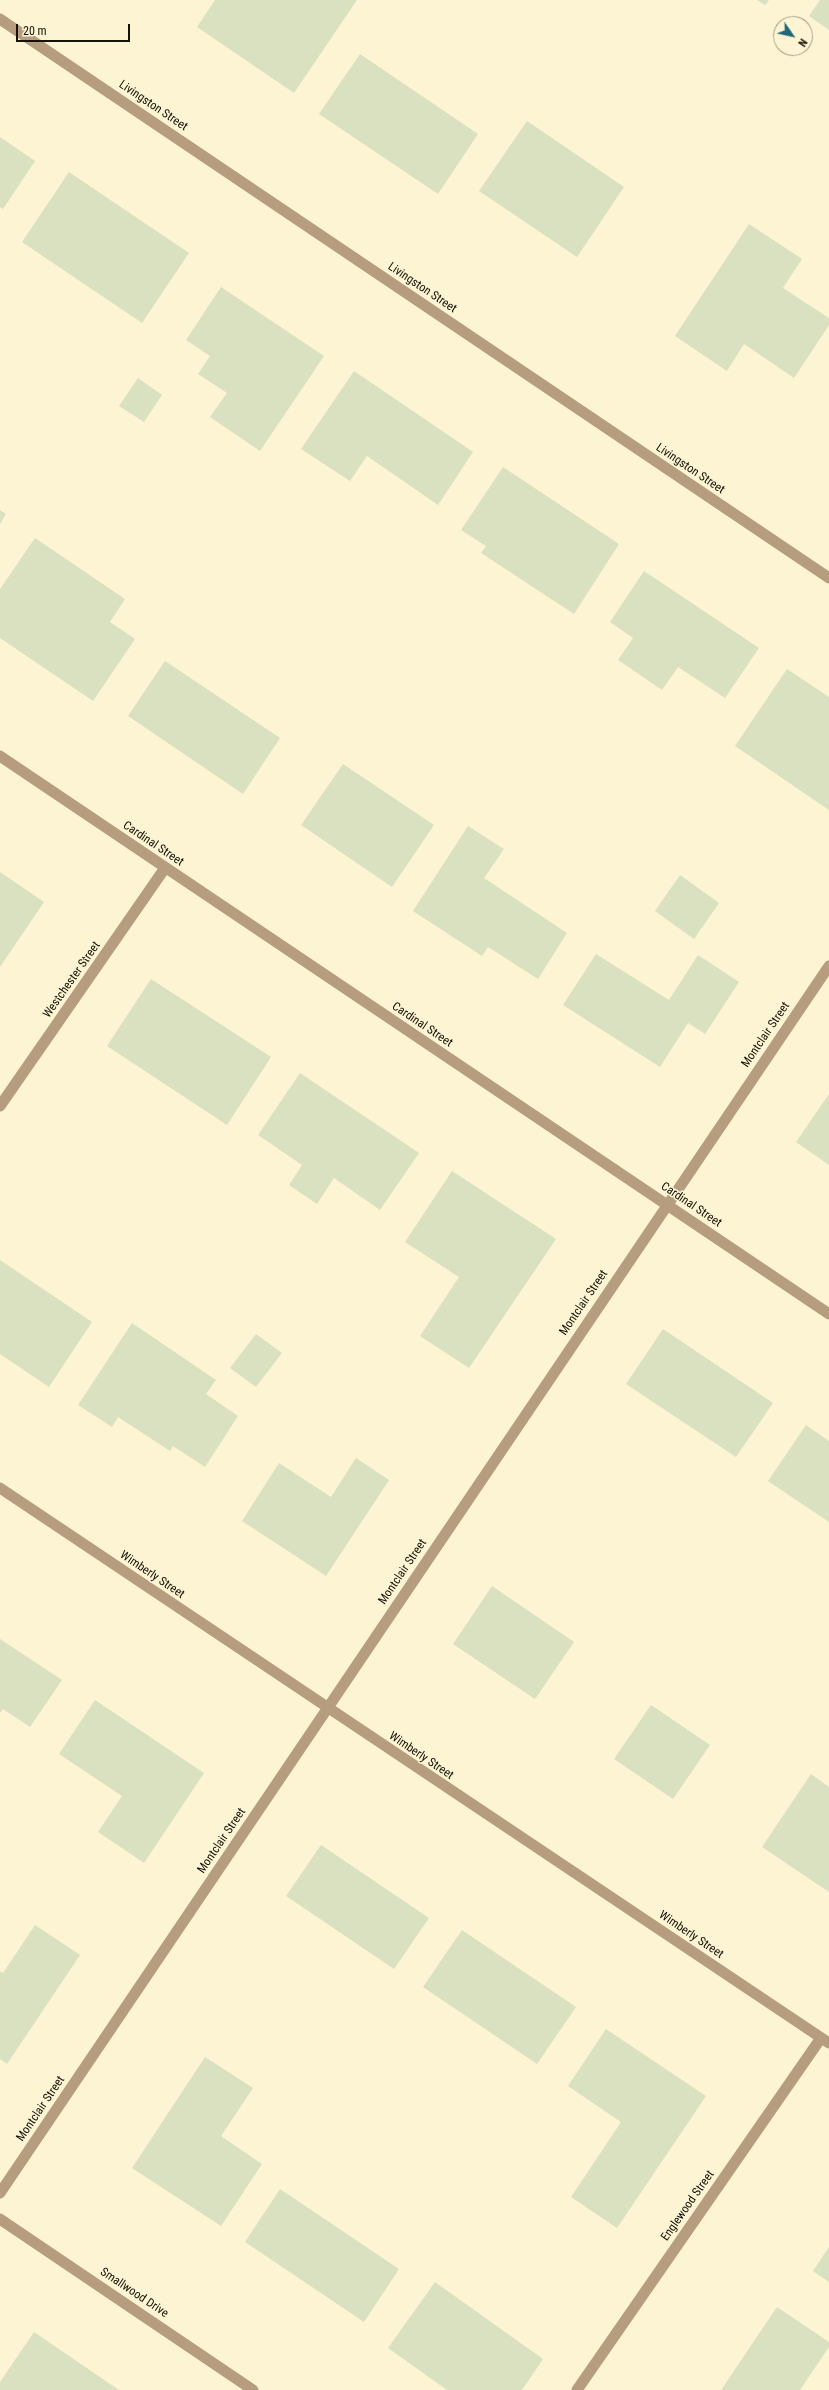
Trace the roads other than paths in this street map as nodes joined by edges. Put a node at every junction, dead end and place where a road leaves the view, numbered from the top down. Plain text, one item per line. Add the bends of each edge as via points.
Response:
1 (0, 18) edge
2 (829, 578) edge
3 (0, 756) edge
4 (165, 868) junction
5 (829, 966) edge
6 (0, 1106) edge
7 (666, 1204) junction
8 (829, 1314) edge
9 (0, 1488) edge
10 (326, 1708) junction
11 (825, 2040) edge
12 (0, 2193) edge
13 (0, 2218) edge
14 (253, 2390) edge
15 (576, 2390) edge

1 - 2 street, Livingston Street
3 - 4 street, Cardinal Street
4 - 6 street, Westchester Street
4 - 7 street, Cardinal Street
5 - 7 street, Montclair Street
7 - 8 street, Cardinal Street
7 - 10 street, Montclair Street
9 - 10 street, Wimberly Street
10 - 11 street, Wimberly Street
10 - 12 street, Montclair Street
11 - 15 street, Englewood Street
13 - 14 street, Smallwood Drive

